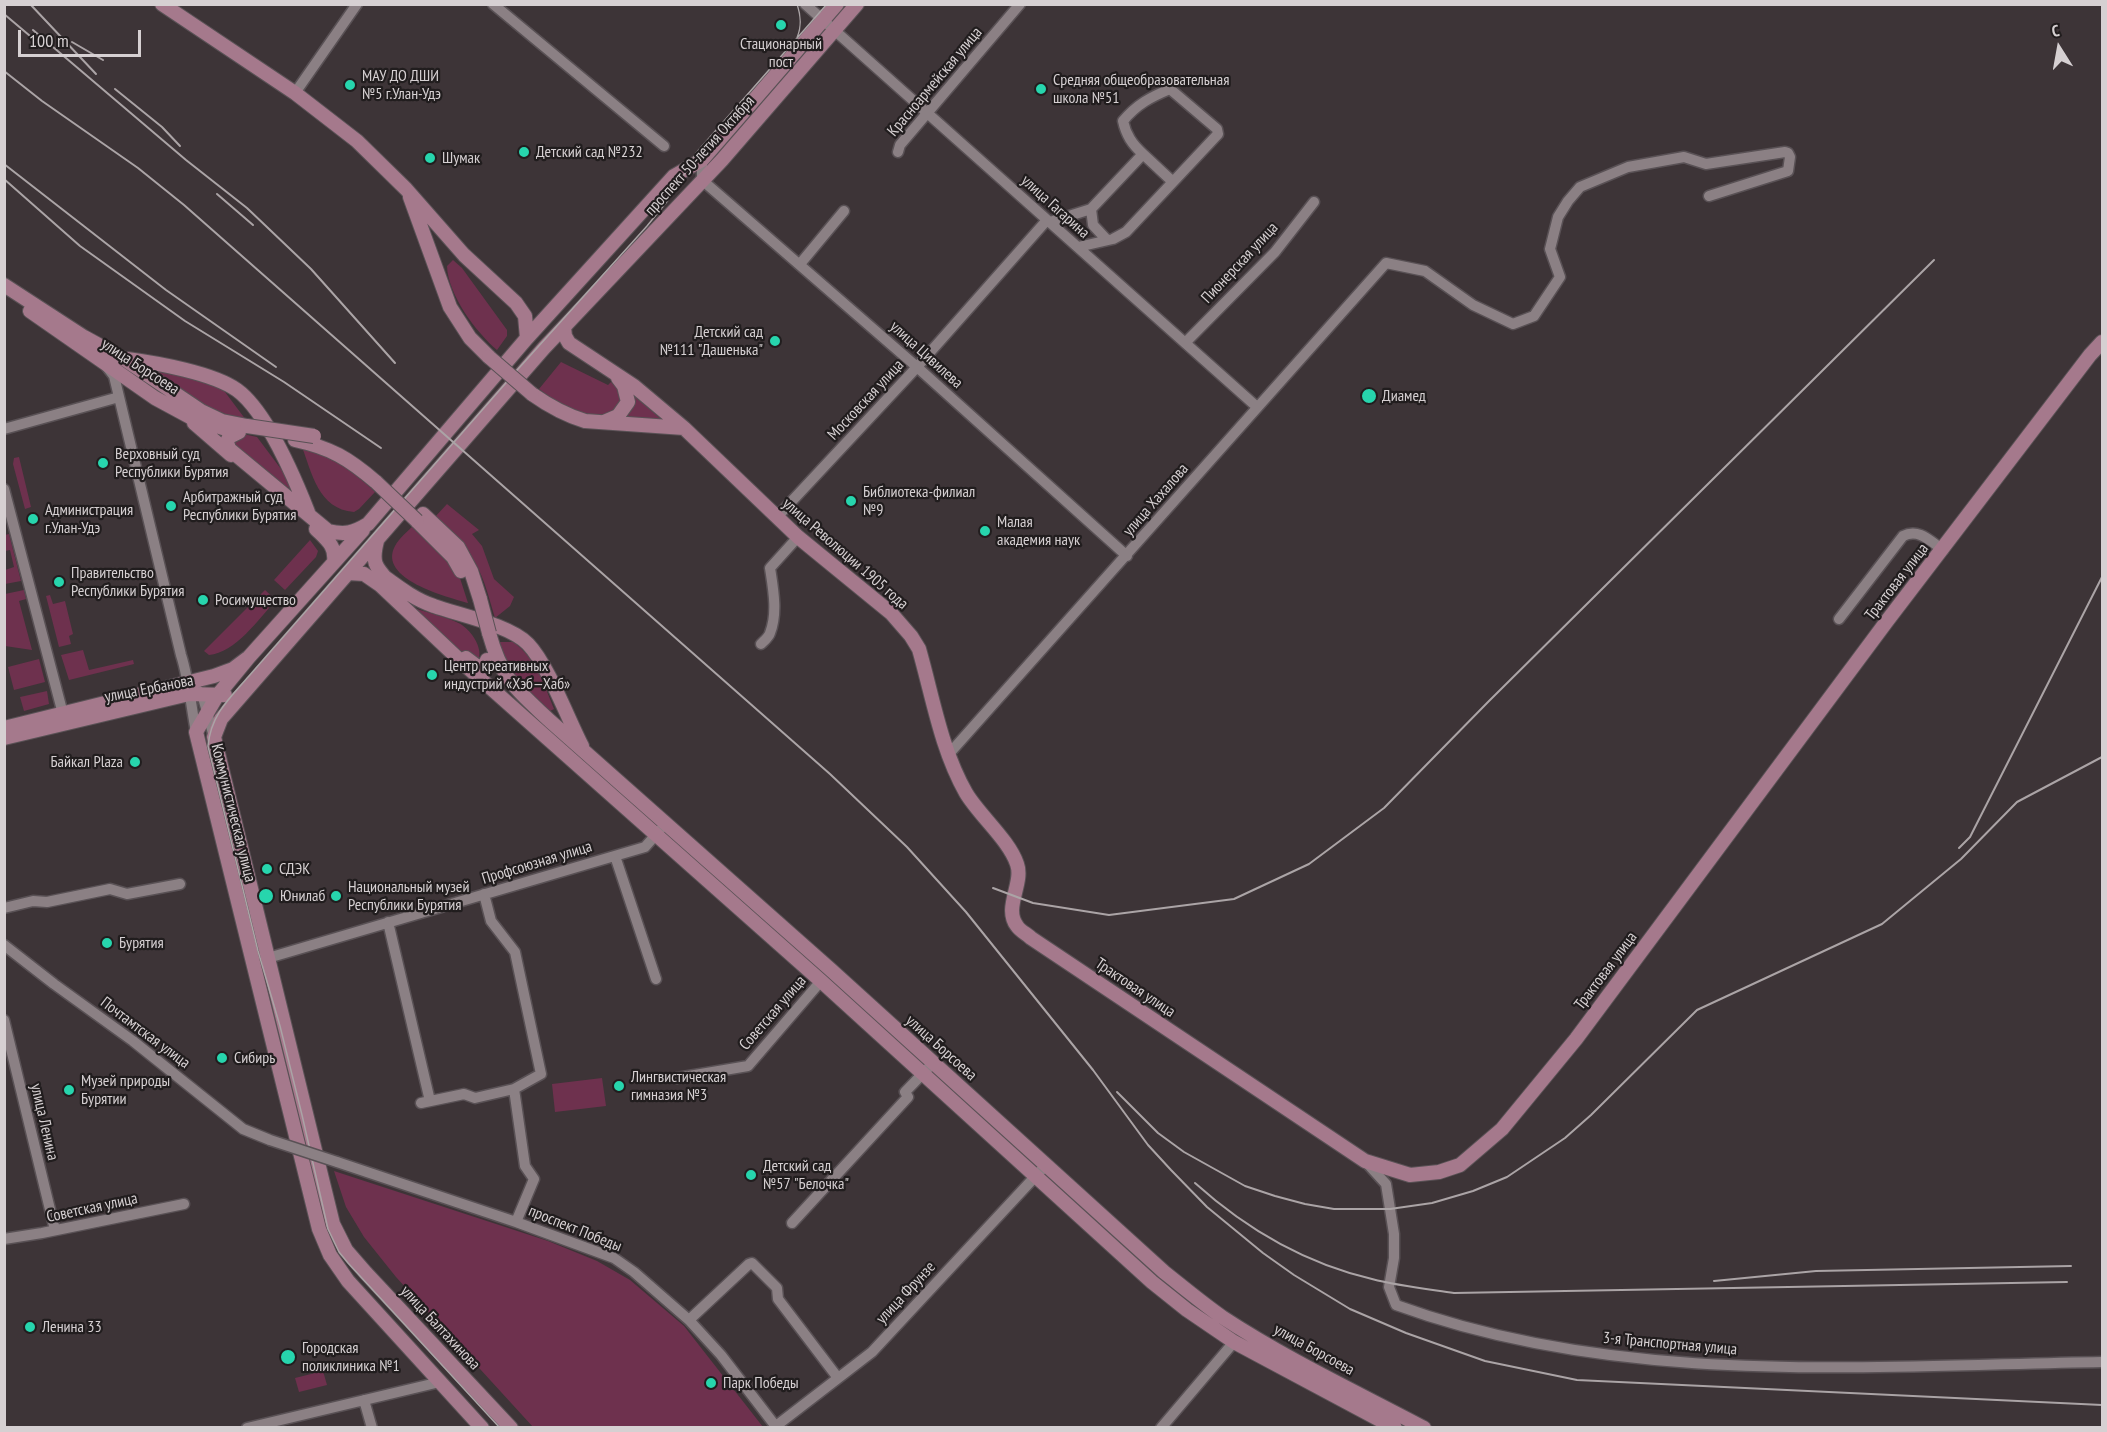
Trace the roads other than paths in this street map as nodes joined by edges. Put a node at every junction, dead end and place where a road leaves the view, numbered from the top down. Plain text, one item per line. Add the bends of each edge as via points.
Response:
1 (162, 4) edge
2 (357, 4) edge
3 (493, 4) edge
4 (797, 4) edge
5 (837, 4) edge
6 (857, 4) edge
7 (1020, 4) edge
8 (819, 17) edge
9 (295, 93) junction
10 (927, 113) junction
11 (664, 146) dead end
12 (898, 152) dead end
13 (1143, 154) junction
14 (702, 160) junction
15 (702, 180) junction
16 (1173, 182) junction
17 (406, 189) junction
18 (1709, 196) dead end
19 (1314, 202) dead end
20 (1091, 210) junction
21 (844, 211) dead end
22 (1048, 221) junction
23 (1107, 240) junction
24 (1078, 247) junction
25 (464, 255) junction
26 (800, 264) junction
27 (437, 270) junction
28 (4, 285) edge
29 (4, 293) edge
30 (564, 327) junction
31 (526, 338) junction
32 (2103, 342) edge
33 (569, 343) junction
34 (1185, 343) junction
35 (544, 348) junction
36 (124, 359) junction
37 (104, 363) junction
38 (917, 367) junction
39 (615, 374) junction
40 (132, 382) junction
41 (119, 397) junction
42 (1257, 406) junction
43 (177, 411) junction
44 (602, 423) junction
45 (684, 428) junction
46 (4, 429) edge
47 (244, 430) junction
48 (379, 480) junction
49 (4, 489) edge
50 (305, 511) junction
51 (777, 517) junction
52 (368, 524) junction
53 (798, 537) junction
54 (378, 539) junction
55 (1943, 550) junction
56 (1127, 556) junction
57 (334, 562) junction
58 (348, 573) junction
59 (386, 578) junction
60 (1839, 619) dead end
61 (485, 634) junction
62 (761, 644) dead end
63 (249, 657) junction
64 (487, 660) junction
65 (249, 687) junction
66 (193, 690) junction
67 (217, 696) junction
68 (504, 700) junction
69 (207, 711) junction
70 (64, 719) junction
71 (4, 728) edge
72 (196, 732) junction
73 (214, 737) junction
74 (4, 738) edge
75 (584, 751) junction
76 (948, 755) junction
77 (667, 823) junction
78 (657, 835) junction
79 (615, 856) junction
80 (180, 884) dead end
81 (1016, 888) joint
82 (484, 894) junction
83 (4, 908) edge
84 (388, 922) junction
85 (4, 945) edge
86 (268, 958) junction
87 (656, 979) dead end
88 (821, 981) junction
89 (4, 1020) edge
90 (928, 1068) junction
91 (677, 1078) dead end
92 (514, 1089) junction
93 (1365, 1161) junction
94 (337, 1162) joint
95 (1045, 1166) junction
96 (1035, 1176) junction
97 (184, 1204) dead end
98 (516, 1222) junction
99 (792, 1223) dead end
100 (55, 1230) junction
101 (4, 1239) edge
102 (346, 1250) joint
103 (689, 1320) junction
104 (1234, 1342) junction
105 (2103, 1362) edge
106 (838, 1378) junction
107 (440, 1382) junction
108 (364, 1400) junction
109 (777, 1427) edge
110 (248, 1428) edge
111 (372, 1428) edge
112 (482, 1428) edge
113 (511, 1428) edge
114 (1161, 1428) edge
115 (1395, 1428) edge
116 (1424, 1428) edge

1 - 9 main road
2 - 9 street
3 - 11 street
4 - 8 street, улица Гагарина
5 - 8 main road, проспект 50-летия Октября
6 - 8 main road, проспект 50-летия Октября
7 - 10 street, Красноармейская улица
8 - 10 street, улица Гагарина
8 - 14 main road, проспект 50-летия Октября
8 - 15 main road, проспект 50-летия Октября via 722,160
9 - 17 main road via 357,141
10 - 12 street, Красноармейская улица
10 - 22 street, улица Гагарина
13 - 16 street
13 - 16 street via 1126,134 1123,121 1146,99 1170,89 1218,131
13 - 20 street
14 - 15 street
14 - 31 main road, проспект 50-летия Октября via 674,176
15 - 26 street, улица Цивилева
15 - 30 main road, проспект 50-летия Октября
16 - 23 street via 1126,232
17 - 25 main road
17 - 27 main road
18 - 42 street, улица Хахалова via 1788,171 1788,153 1706,164 1684,157 1628,167 1580,187 1558,217 1550,249 1560,277 1533,316 1513,324 1473,305 1425,271 1386,263
19 - 34 street, Пионерская улица via 1275,252
20 - 22 street
20 - 23 street via 1093,225
21 - 26 street
22 - 24 street, улица Гагарина
22 - 38 street, Московская улица
23 - 24 street
24 - 34 street, улица Гагарина
25 - 27 main road via 447,253 438,261
25 - 31 main road via 522,310
26 - 38 street, улица Цивилева
27 - 44 main road, bridge via 459,323 489,357 532,394 570,417
28 - 36 main road, улица Борсоева
29 - 37 main road, улица Борсоева
30 - 33 main road
30 - 35 main road, проспект 50-летия Октября
31 - 52 main road
32 - 55 main road, Трактовая улица
33 - 35 main road
33 - 39 main road, улица Революции 1905 года
34 - 42 street, улица Гагарина
35 - 54 main road, проспект 50-летия Октября
36 - 47 main road, улица Борсоева via 201,411
36 - 50 main road, улица Борсоева via 151,362 236,389 261,417 291,470
37 - 40 main road, улица Борсоева
37 - 41 street, Коммунистическая улица via 114,376
38 - 51 street, Московская улица
38 - 56 street, улица Цивилева
39 - 44 main road via 624,386 628,402 618,416
39 - 45 main road, улица Революции 1905 года
40 - 41 street
40 - 43 main road, улица Борсоева
41 - 46 street
41 - 66 street, Коммунистическая улица via 178,644
42 - 56 street, улица Хахалова
43 - 47 main road, улица Борсоева via 200,422
43 - 57 main road via 286,499 333,545
44 - 45 main road
45 - 51 main road, улица Революции 1905 года
47 - 48 main road, улица Борсоева via 322,446
47 - 48 main road, bridge via 314,436 349,451 372,467
47 - 50 main road via 229,437 229,449
48 - 61 main road, bridge via 458,548 471,571
49 - 70 street
50 - 52 main road via 328,531 343,535
51 - 53 main road, улица Революции 1905 года
52 - 57 main road, улица Ербанова
53 - 62 street via 770,568 773,614 770,634
53 - 76 main road, улица Революции 1905 года via 891,613 911,636 919,649
54 - 58 main road
54 - 59 main road via 373,556 376,568
55 - 60 street via 1920,534 1910,532 1903,536
55 - 93 main road, Трактовая улица via 1576,1039 1502,1130 1460,1165 1439,1172 1410,1175
56 - 76 street, улица Хахалова
57 - 63 main road, улица Ербанова
58 - 65 main road
58 - 68 main road, улица Борсоева via 364,574 380,585
59 - 64 main road via 475,667 482,667
59 - 75 main road via 413,597 501,628 528,644
61 - 64 main road, улица Борсоева
61 - 75 main road, улица Борсоева via 506,677
63 - 66 main road, улица Ербанова
63 - 67 main road
64 - 68 main road, улица Борсоева
65 - 67 main road, улица Ербанова
65 - 73 main road, Коммунистическая улица via 220,719
66 - 67 main road, улица Ербанова
66 - 69 street
66 - 70 main road, улица Ербанова
66 - 72 street, Коммунистическая улица
67 - 69 main road
68 - 78 main road, улица Борсоева
69 - 72 main road
69 - 73 street
70 - 71 main road, улица Ербанова
70 - 74 main road, улица Ербанова
72 - 107 main road, Коммунистическая улица via 316,1218 330,1254 348,1281
73 - 86 main road, Коммунистическая улица
75 - 77 main road, улица Борсоева
76 - 81 main road, улица Революции 1905 года via 967,794 1017,863
77 - 78 street, Профсоюзная улица
77 - 90 main road, улица Борсоева
78 - 79 street, Профсоюзная улица via 645,847
78 - 88 main road, улица Борсоева
79 - 82 street, Профсоюзная улица
79 - 87 street
80 - 83 street via 127,894 110,888
81 - 93 main road, Трактовая улица via 1013,918 1031,938
82 - 84 street, Профсоюзная улица
82 - 92 street via 491,921 515,951 541,1074
84 - 86 street, Профсоюзная улица
84 - 92 street via 426,1102 464,1094 475,1098
85 - 94 street, Почтамтская улица, bridge via 243,1129
86 - 102 main road, Коммунистическая улица via 333,1224
88 - 90 main road, улица Борсоева
88 - 91 street, Советская улица via 748,1066
89 - 100 street, улица Ленина
90 - 95 main road, улица Борсоева
90 - 96 main road, улица Борсоева
90 - 99 street via 905,1092 908,1097
92 - 98 street via 525,1166 534,1179
93 - 105 street, 3-я Транспортная улица via 1386,1184 1394,1234 1389,1287 1396,1305 1442,1322 1528,1343 1689,1364 1784,1368
94 - 98 street, проспект Победы
95 - 96 street, улица Фрунзе
95 - 116 main road, улица Борсоева via 1164,1272 1223,1317
96 - 104 main road, улица Борсоева via 1152,1282
96 - 106 street, улица Фрунзе via 872,1352
97 - 100 street, Советская улица
98 - 103 street, проспект Победы via 614,1258
100 - 101 street, Советская улица
102 - 113 main road, улица Балтахинова
103 - 106 street via 752,1263 777,1288 778,1299
103 - 109 street, проспект Победы
104 - 114 street
104 - 115 main road, улица Борсоева
106 - 109 street, улица Фрунзе
107 - 108 street
107 - 112 main road
108 - 110 street
108 - 111 street

